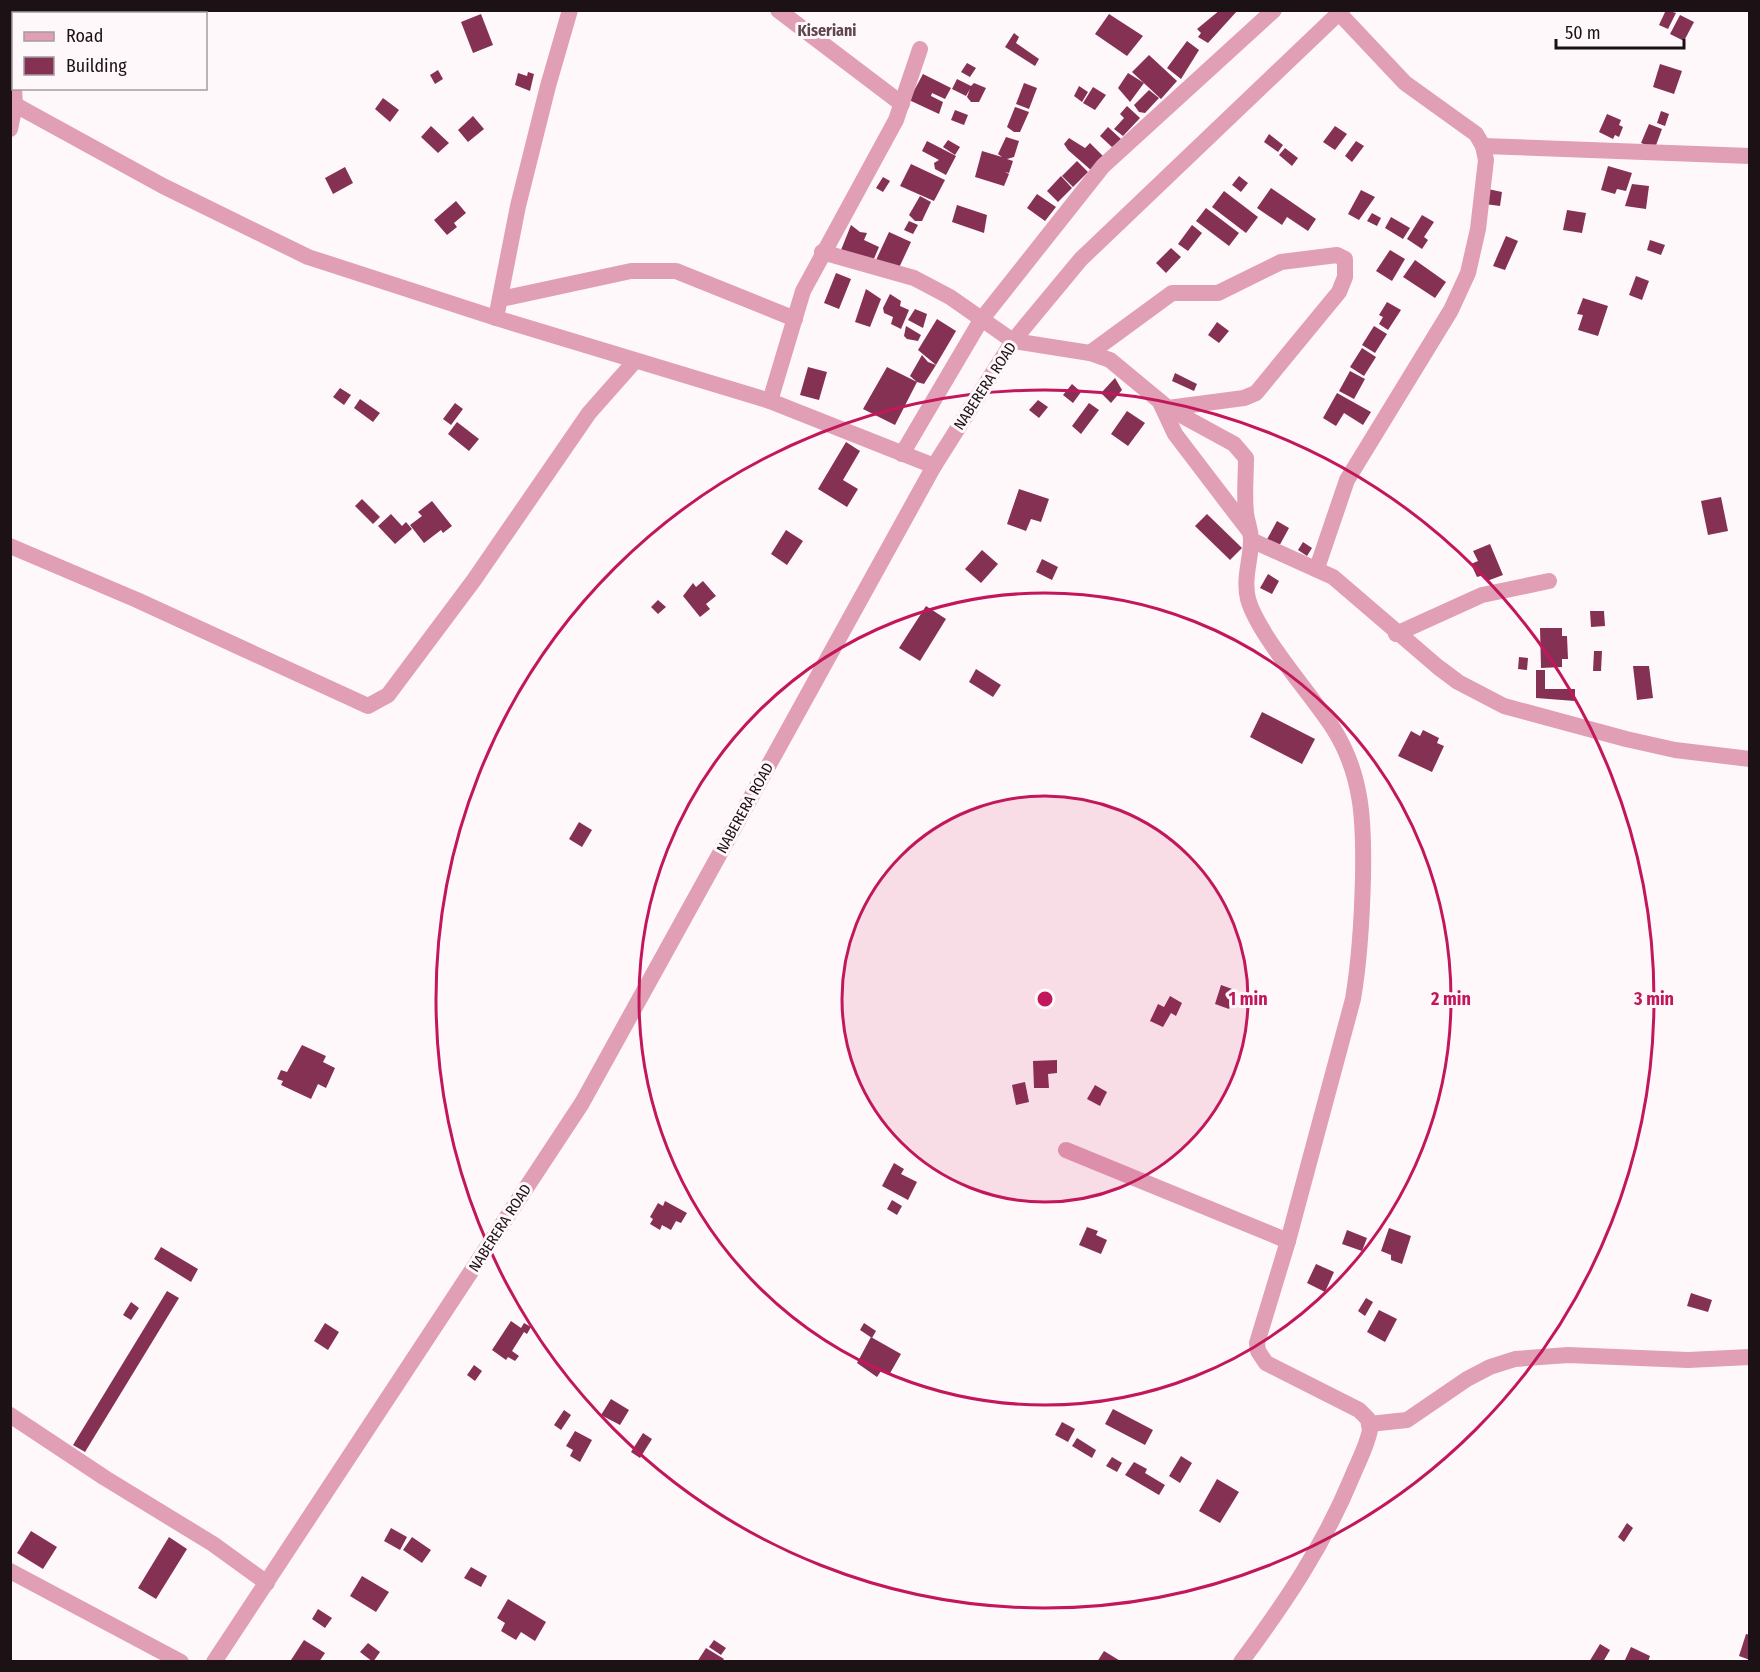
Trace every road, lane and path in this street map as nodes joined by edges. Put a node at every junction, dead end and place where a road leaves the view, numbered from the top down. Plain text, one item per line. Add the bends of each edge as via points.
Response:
1 (570, 10) edge
2 (778, 10) edge
3 (1274, 10) edge
4 (1341, 12) edge
5 (920, 49) dead end
6 (13, 96) edge
7 (902, 104) junction
8 (10, 129) edge
9 (1483, 146) junction
10 (1749, 156) edge
11 (822, 252) junction
12 (501, 299) junction
13 (496, 318) junction
14 (795, 319) junction
15 (981, 320) junction
16 (1014, 341) junction
17 (1090, 353) junction
18 (635, 361) junction
19 (770, 401) junction
20 (1163, 403) junction
21 (902, 454) junction
22 (934, 466) junction
23 (1250, 536) junction
24 (10, 546) edge
25 (1317, 568) junction
26 (1548, 581) dead end
27 (1396, 634) junction
28 (1749, 759) edge
29 (1066, 1150) dead end
30 (1288, 1241) junction
31 (1749, 1358) edge
32 (10, 1415) edge
33 (1369, 1424) junction
34 (10, 1571) edge
35 (267, 1583) junction
36 (181, 1662) edge
37 (214, 1662) edge
38 (1241, 1662) edge

1 - 12 street via 518,206
2 - 7 street
3 - 15 street via 1103,166
4 - 9 street via 1396,75 1471,130
4 - 16 street, NABERERA ROAD via 1081,259
5 - 7 street
6 - 8 street
6 - 13 street via 184,197 308,256
7 - 11 street
9 - 10 street
9 - 25 street via 1486,160 1478,229 1468,273 1451,310 1347,480
11 - 14 street via 803,291
11 - 15 street via 914,278 950,297
12 - 13 street
12 - 14 street via 631,271 676,271
13 - 18 street
14 - 19 street
15 - 16 street
15 - 21 street
16 - 17 street
16 - 22 street, NABERERA ROAD
17 - 20 street via 1119,365
17 - 20 street via 1172,292 1218,293 1281,262 1337,255 1346,259 1339,292 1263,387 1244,398
18 - 19 street
18 - 24 street via 589,412 474,580 388,695 368,706
19 - 21 street
20 - 23 street via 1175,434
20 - 23 street via 1234,444 1246,458
21 - 22 street
22 - 35 street, NABERERA ROAD via 582,1103
23 - 25 street
23 - 30 street via 1246,584 1256,617 1334,729 1356,777 1363,814 1362,934 1353,999
25 - 27 street via 1344,586
26 - 27 street via 1482,595
27 - 28 street via 1458,682 1504,706 1636,742
29 - 30 street
30 - 33 street via 1257,1336 1258,1351 1272,1367 1359,1410
31 - 33 street via 1524,1358 1490,1367 1467,1379 1407,1420
32 - 35 street via 213,1544
33 - 38 street via 1365,1445 1319,1549
34 - 36 street
35 - 37 street, NABERERA ROAD

